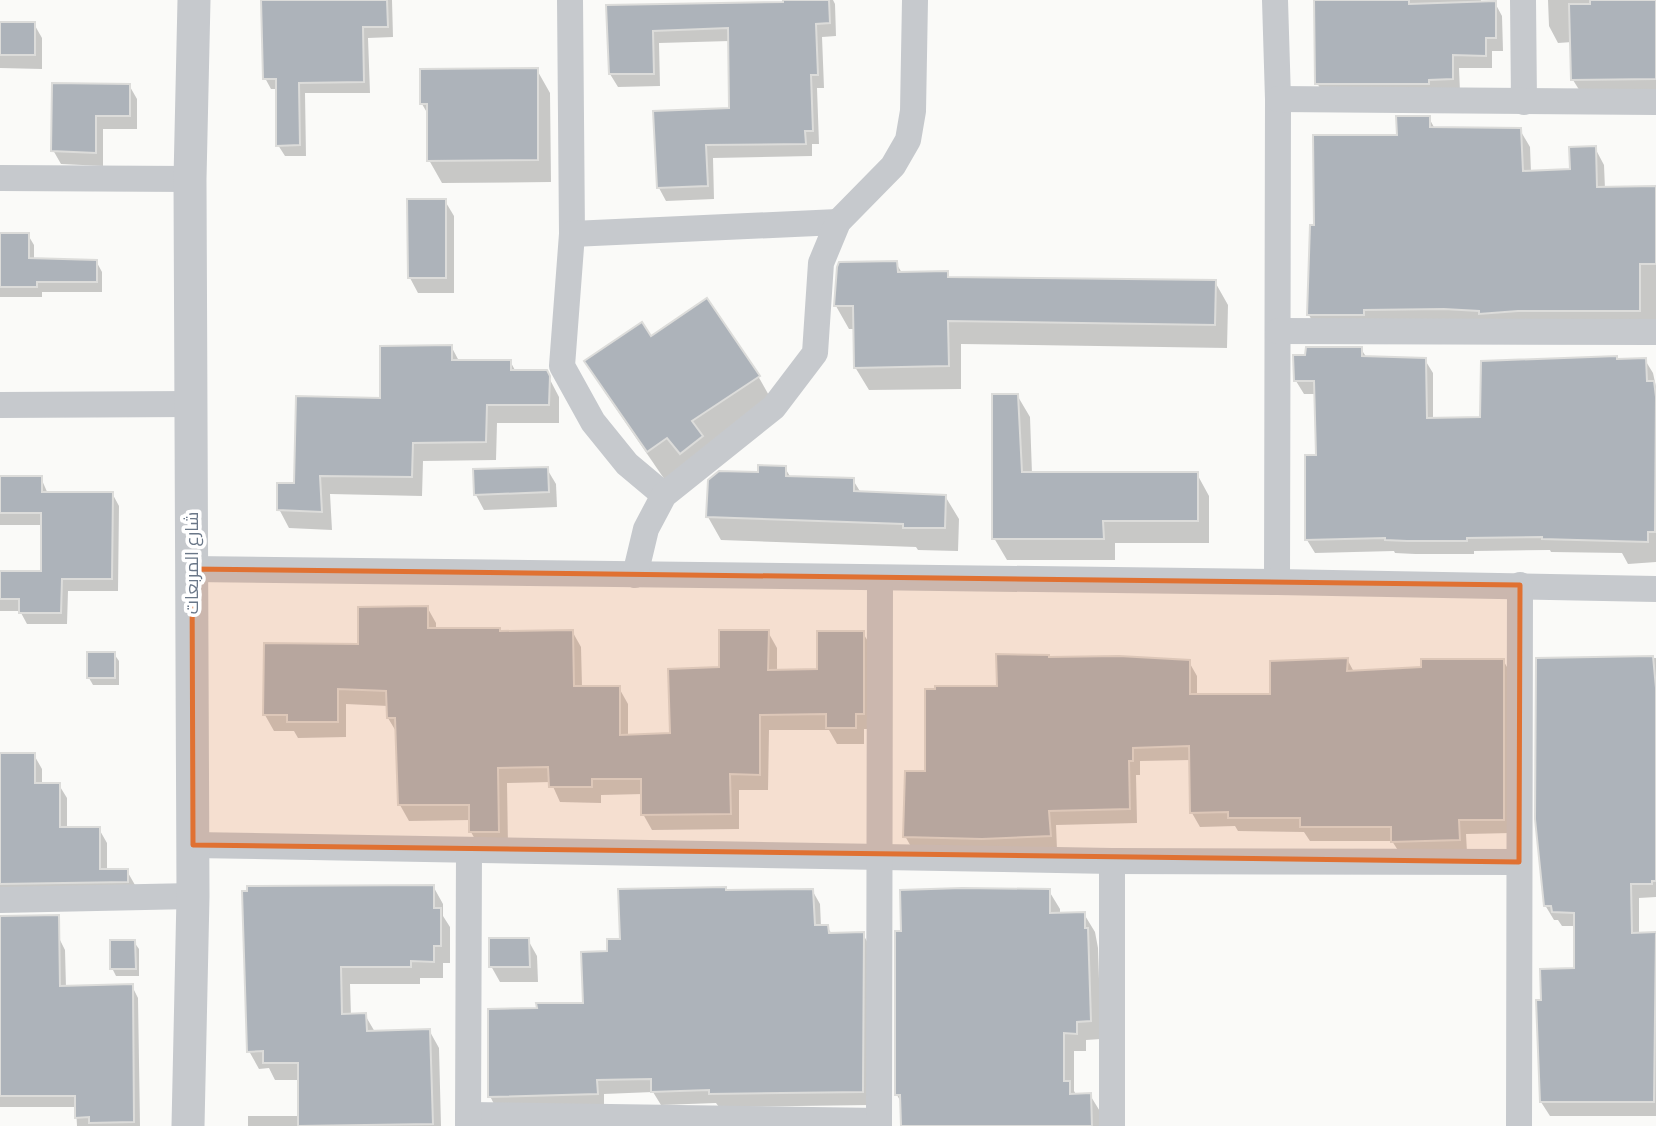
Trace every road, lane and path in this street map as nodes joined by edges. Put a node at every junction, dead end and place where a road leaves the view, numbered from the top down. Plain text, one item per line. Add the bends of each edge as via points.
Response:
1 (194, 0) edge
2 (570, 0) edge
3 (915, 0) edge
4 (1275, 0) edge
5 (1523, 0) edge
6 (1278, 99) junction
7 (1524, 102) junction
8 (1656, 102) edge
9 (0, 178) edge
10 (190, 180) junction
11 (838, 222) junction
12 (572, 234) junction
13 (1278, 331) junction
14 (1656, 332) edge
15 (191, 404) junction
16 (0, 405) edge
17 (664, 495) junction
18 (192, 569) junction
19 (635, 575) junction
20 (880, 578) junction
21 (1277, 582) junction
22 (1520, 585) junction
23 (1656, 589) edge
24 (194, 845) junction
25 (469, 851) junction
26 (880, 856) junction
27 (1112, 861) junction
28 (1519, 862) junction
29 (193, 896) junction
30 (0, 900) edge
31 (468, 1120) edge
32 (879, 1124) edge
33 (188, 1126) edge
34 (1112, 1126) edge
35 (1519, 1126) edge

1 - 10 street, شارع المربعات
2 - 12 street
3 - 11 street via 913,111 908,140 892,166
4 - 6 street
5 - 7 street
6 - 7 street
6 - 13 street
7 - 8 street
9 - 10 street
10 - 15 street, شارع المربعات
11 - 12 street
11 - 17 street via 821,263 815,353 774,407
12 - 17 street via 562,366 593,422 627,464
13 - 14 street
13 - 21 street
15 - 16 street
15 - 18 street, شارع المربعات
17 - 19 street via 646,528
18 - 19 street
18 - 24 street, شارع المربعات
19 - 20 street
20 - 21 street
20 - 26 street
21 - 22 street
22 - 23 street
22 - 28 street
24 - 25 street
24 - 29 street, شارع المربعات
25 - 26 street
25 - 31 street
26 - 27 street
26 - 32 street
27 - 28 street
27 - 34 street
28 - 35 street
29 - 30 street
29 - 33 street, شارع المربعات
31 - 32 street

